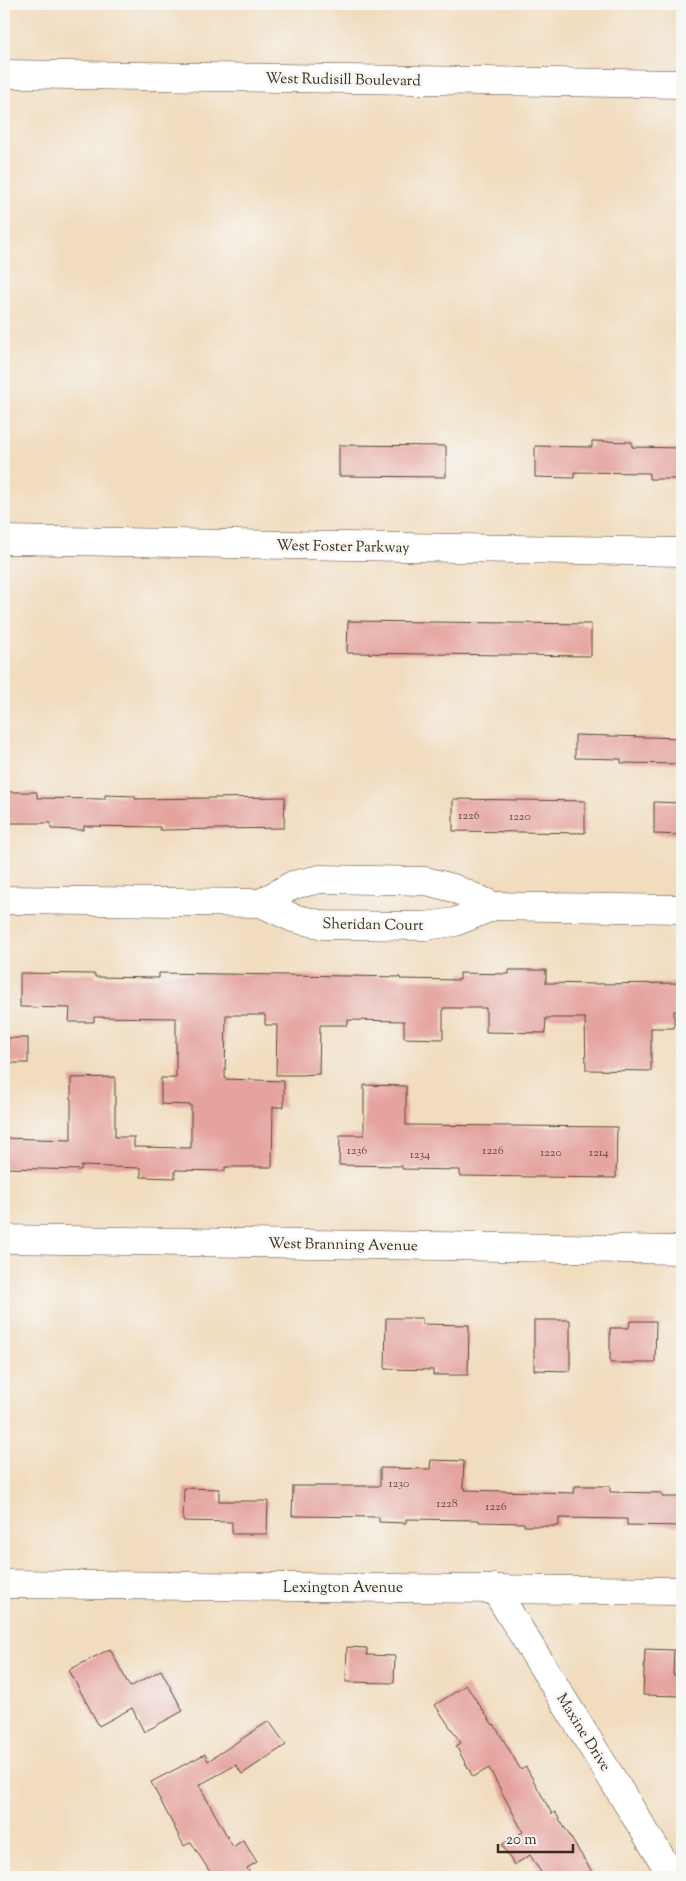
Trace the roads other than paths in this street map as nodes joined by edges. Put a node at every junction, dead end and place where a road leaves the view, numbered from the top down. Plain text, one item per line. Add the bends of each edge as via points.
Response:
1 (4, 74) edge
2 (682, 84) edge
3 (4, 540) edge
4 (682, 552) edge
5 (4, 900) edge
6 (260, 903) junction
7 (494, 906) junction
8 (682, 908) edge
9 (4, 1239) edge
10 (682, 1250) edge
11 (4, 1584) edge
12 (494, 1588) junction
13 (682, 1591) edge
14 (673, 1877) edge

1 - 2 street, West Rudisill Boulevard
3 - 4 street, West Foster Parkway
5 - 6 street, Sheridan Court
6 - 7 street, Sheridan Court via 293,918 324,925 425,926 455,922
6 - 7 street via 294,885 320,879 426,881 454,888
7 - 8 street, Sheridan Court
9 - 10 street, West Branning Avenue
11 - 12 street, Lexington Avenue
12 - 13 street, Lexington Avenue
12 - 14 street, Maxine Drive

